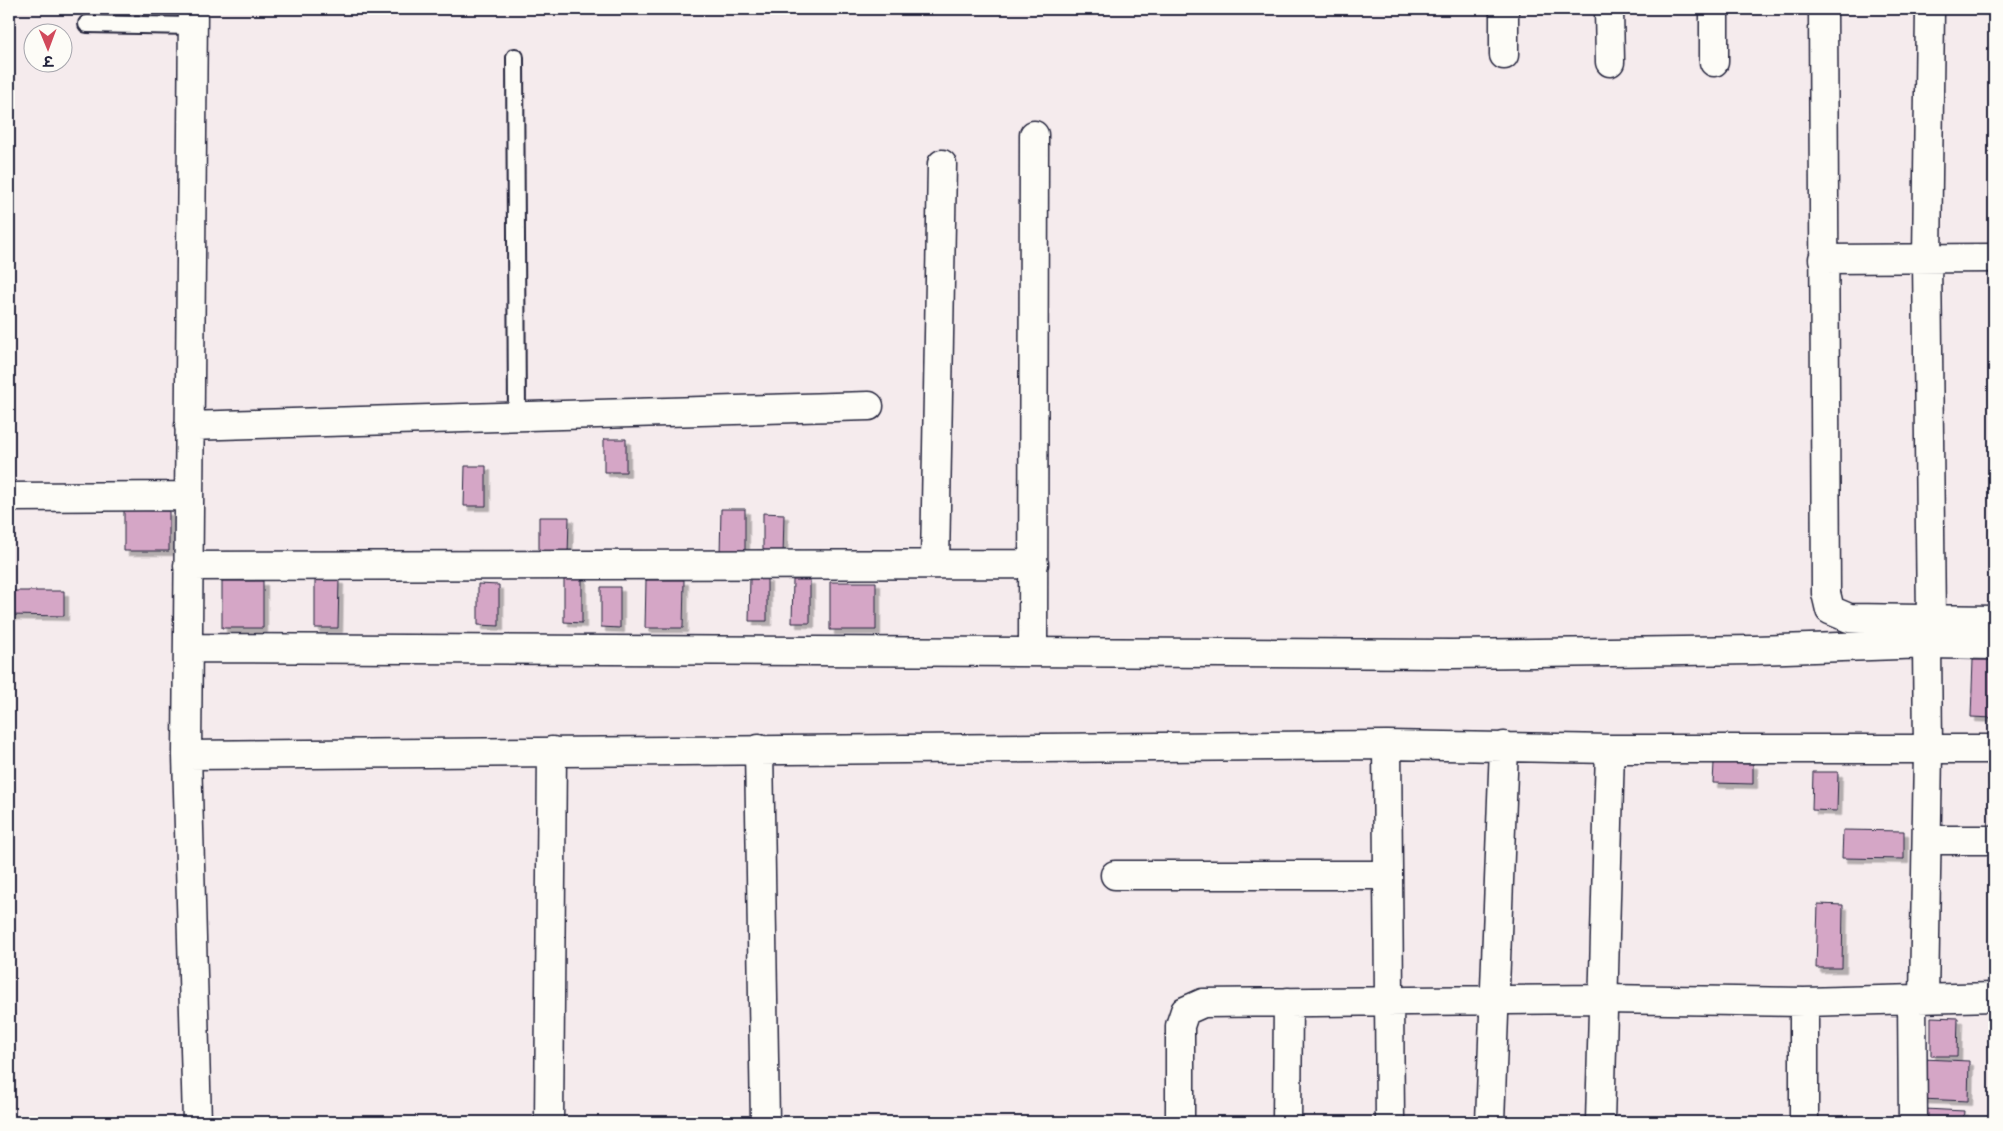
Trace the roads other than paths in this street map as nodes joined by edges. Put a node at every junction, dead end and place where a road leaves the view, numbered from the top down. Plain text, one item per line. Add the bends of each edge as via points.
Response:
1 (1504, 9) edge
2 (1609, 9) edge
3 (1714, 9) edge
4 (1823, 9) edge
5 (1930, 9) edge
6 (192, 18) edge
7 (87, 24) dead end
8 (1504, 55) dead end
9 (515, 57) dead end
10 (1610, 62) dead end
11 (1714, 62) dead end
12 (1034, 135) dead end
13 (942, 164) dead end
14 (1994, 258) edge
15 (1823, 259) junction
16 (1927, 259) junction
17 (869, 406) dead end
18 (517, 416) junction
19 (189, 426) junction
20 (189, 496) junction
21 (9, 497) edge
22 (935, 564) junction
23 (1034, 564) junction
24 (188, 566) junction
25 (1994, 620) edge
26 (1929, 632) junction
27 (1994, 645) edge
28 (188, 648) junction
29 (1034, 652) junction
30 (1386, 745) junction
31 (1504, 746) junction
32 (759, 749) junction
33 (1610, 749) junction
34 (1994, 749) edge
35 (552, 751) junction
36 (1928, 751) junction
37 (187, 755) junction
38 (1926, 840) junction
39 (1994, 840) edge
40 (1115, 875) dead end
41 (1388, 875) junction
42 (1994, 997) edge
43 (1603, 999) junction
44 (1918, 999) junction
45 (1389, 1001) junction
46 (1494, 1001) junction
47 (1288, 1002) junction
48 (1804, 1002) junction
49 (197, 1122) edge
50 (549, 1122) edge
51 (765, 1122) edge
52 (1180, 1122) edge
53 (1287, 1122) edge
54 (1390, 1122) edge
55 (1490, 1122) edge
56 (1600, 1122) edge
57 (1804, 1122) edge
58 (1913, 1122) edge

1 - 8 street
2 - 10 street
3 - 11 street
4 - 15 street
5 - 16 street
6 - 7 lane
6 - 19 street
9 - 18 lane
12 - 23 street
13 - 22 street
14 - 16 street
15 - 16 street
15 - 26 street via 1826,593 1830,610 1849,618
16 - 26 street
17 - 18 street
18 - 19 street
19 - 20 street
20 - 21 street
20 - 24 street
22 - 23 street
22 - 24 street
23 - 29 street
24 - 28 street
25 - 26 street
26 - 27 street
26 - 29 street via 1754,650 1452,654
26 - 36 street
28 - 29 street
28 - 37 street
30 - 31 street
30 - 32 street
30 - 41 street
31 - 33 street
31 - 46 street
32 - 35 street
32 - 51 street
33 - 36 street
33 - 43 street
34 - 36 street
35 - 37 street
35 - 50 street
36 - 38 street
37 - 49 street
38 - 39 street
38 - 44 street
40 - 41 street
41 - 45 street
42 - 44 street
43 - 46 street
43 - 48 street
43 - 56 street
44 - 48 street
44 - 58 street
45 - 46 street
45 - 47 street
45 - 54 street
46 - 55 street
47 - 52 street via 1203,1003 1185,1011 1180,1026
47 - 53 street
48 - 57 street

